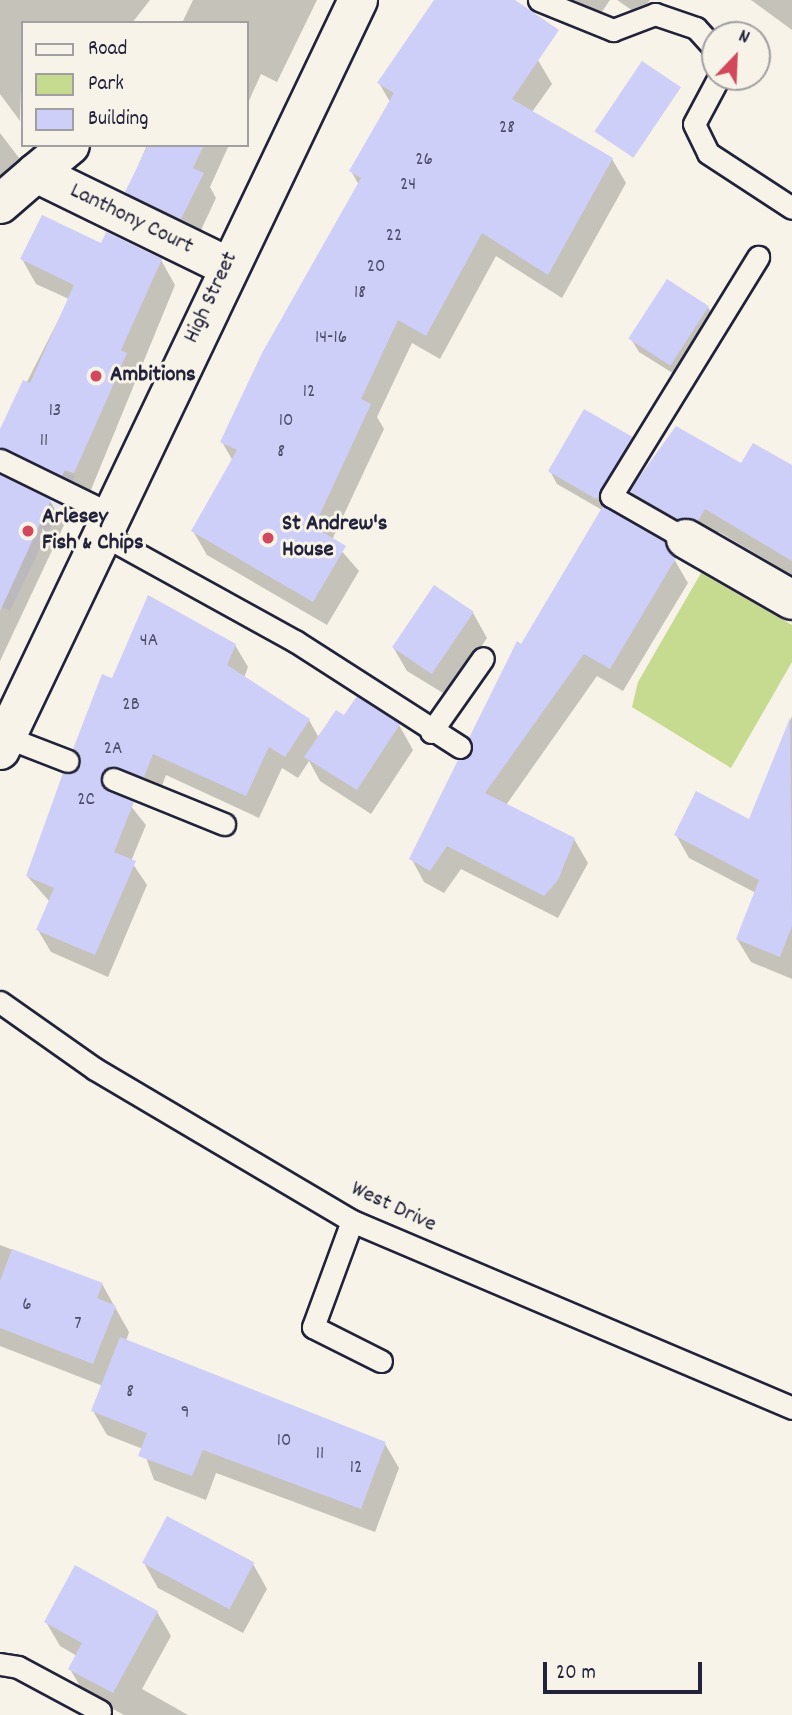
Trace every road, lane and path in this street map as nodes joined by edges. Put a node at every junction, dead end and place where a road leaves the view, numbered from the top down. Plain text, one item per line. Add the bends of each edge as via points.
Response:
1 (358, 0) edge
2 (539, 0) edge
3 (701, 34) edge
4 (712, 91) edge
5 (68, 147) edge
6 (36, 173) junction
7 (0, 204) edge
8 (792, 208) edge
9 (758, 257) dead end
10 (227, 266) junction
11 (0, 460) edge
12 (105, 524) junction
13 (686, 539) joint
14 (792, 600) edge
15 (484, 658) dead end
16 (431, 732) junction
17 (3, 743) edge
18 (460, 747) dead end
19 (68, 761) dead end
20 (113, 779) dead end
21 (224, 824) dead end
22 (0, 1002) edge
23 (352, 1221) junction
24 (381, 1361) dead end
25 (792, 1408) edge
26 (0, 1664) edge
27 (100, 1711) dead end

1 - 10 street, High Street
2 - 3 lane via 578,21 613,30 655,14
4 - 8 lane via 694,124 708,153
5 - 6 street, Lanthony Court
6 - 7 street, Lanthony Court
6 - 10 street, Lanthony Court
9 - 13 lane via 611,496
10 - 12 street, High Street
11 - 12 lane
12 - 16 lane via 295,641
12 - 17 street, High Street
13 - 14 street
15 - 16 lane
16 - 18 lane
17 - 19 lane
20 - 21 lane
22 - 23 lane, West Drive via 94,1069
23 - 24 lane via 313,1327
23 - 25 lane, West Drive
26 - 27 lane via 18,1667

